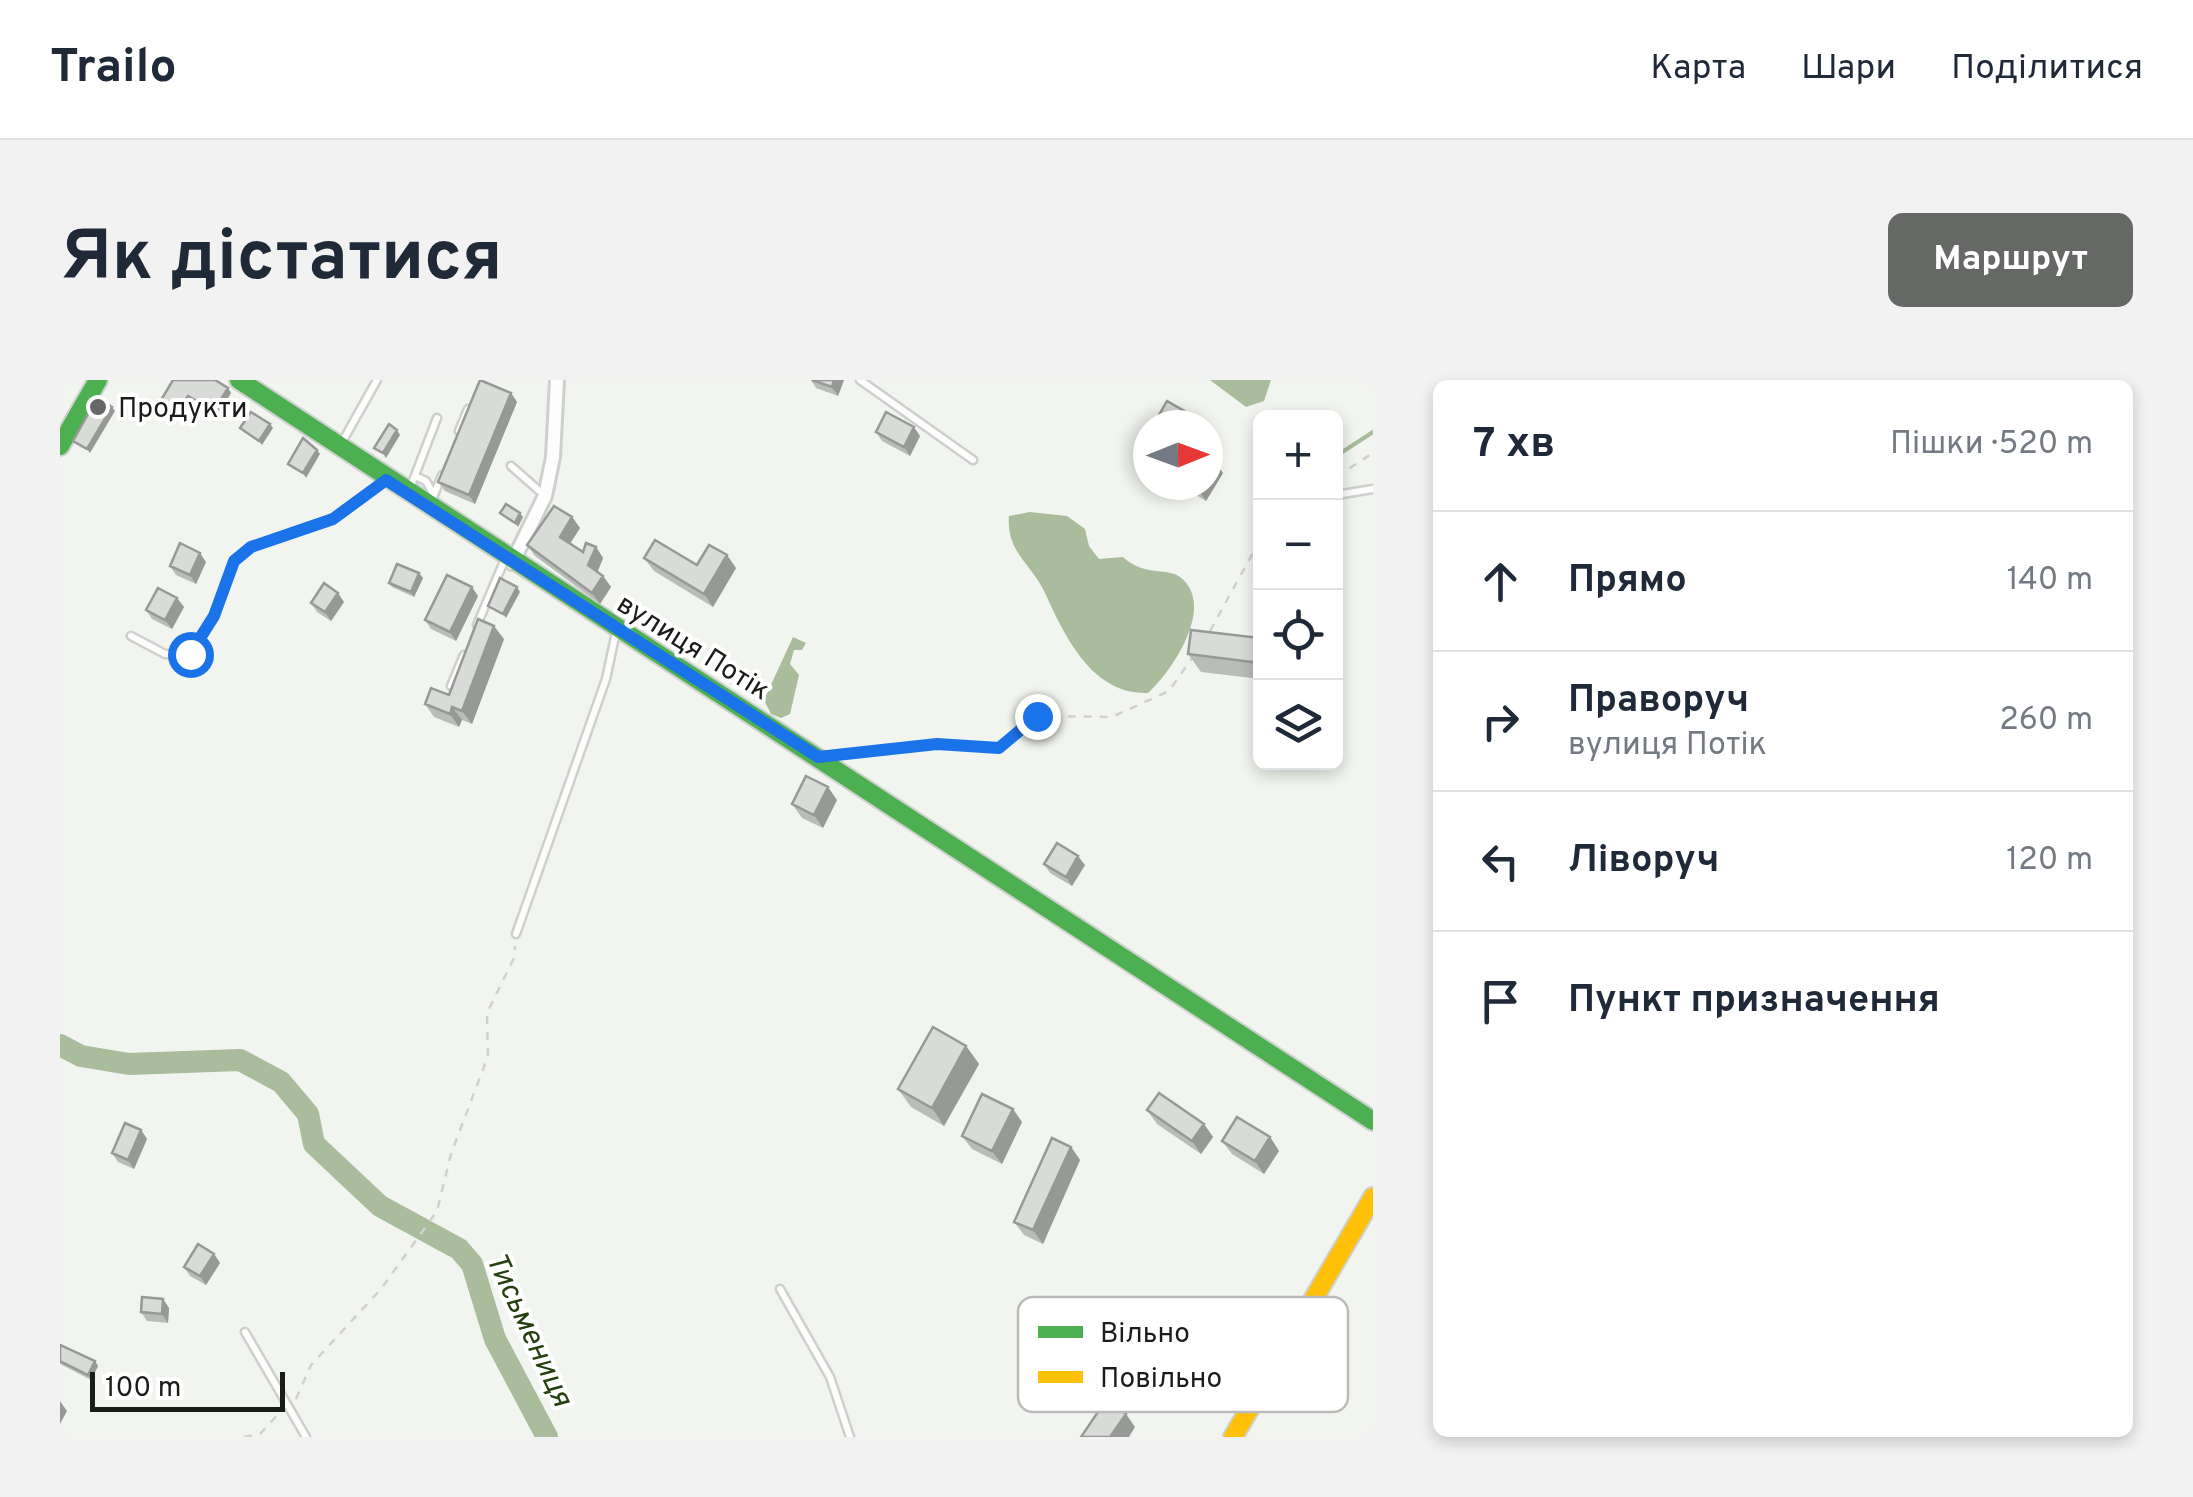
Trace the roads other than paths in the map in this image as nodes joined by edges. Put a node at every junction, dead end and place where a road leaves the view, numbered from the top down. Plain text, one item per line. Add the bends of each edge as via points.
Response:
1 (98, 380) edge
2 (239, 380) edge
3 (377, 380) edge
4 (557, 380) edge
5 (860, 380) edge
6 (468, 409) edge
7 (437, 418) dead end
8 (454, 443) edge
9 (60, 446) edge
10 (340, 446) junction
11 (448, 460) edge
12 (973, 460) dead end
13 (512, 466) dead end
14 (415, 476) junction
15 (386, 480) junction
16 (1373, 489) edge
17 (1343, 493) edge
18 (408, 494) junction
19 (545, 496) junction
20 (432, 501) junction
21 (508, 561) junction
22 (616, 631) junction
23 (132, 636) dead end
24 (451, 686) edge
25 (516, 934) road end
26 (1373, 1121) edge
27 (1373, 1197) edge
28 (780, 1289) dead end
29 (1314, 1297) edge
30 (244, 1332) dead end
31 (1247, 1412) edge
32 (306, 1437) edge
33 (850, 1437) edge
34 (1232, 1437) edge

1 - 9 street
2 - 10 street, вулиця Потік
3 - 10 lane
4 - 19 street
5 - 12 lane
6 - 8 lane
7 - 14 lane
10 - 15 street, вулиця Потік
11 - 20 lane
13 - 19 lane
14 - 18 lane
14 - 20 lane via 426,481
15 - 18 street, вулиця Потік
15 - 23 lane via 333,519 251,547 234,561 214,616 190,654 165,654
16 - 17 lane
18 - 20 street, вулиця Потік
19 - 21 street
20 - 21 street, вулиця Потік
21 - 22 street, вулиця Потік
21 - 24 lane
22 - 25 lane via 606,679
22 - 26 street, вулиця Потік
27 - 29 street
28 - 33 lane via 830,1377
30 - 32 lane
31 - 34 street

